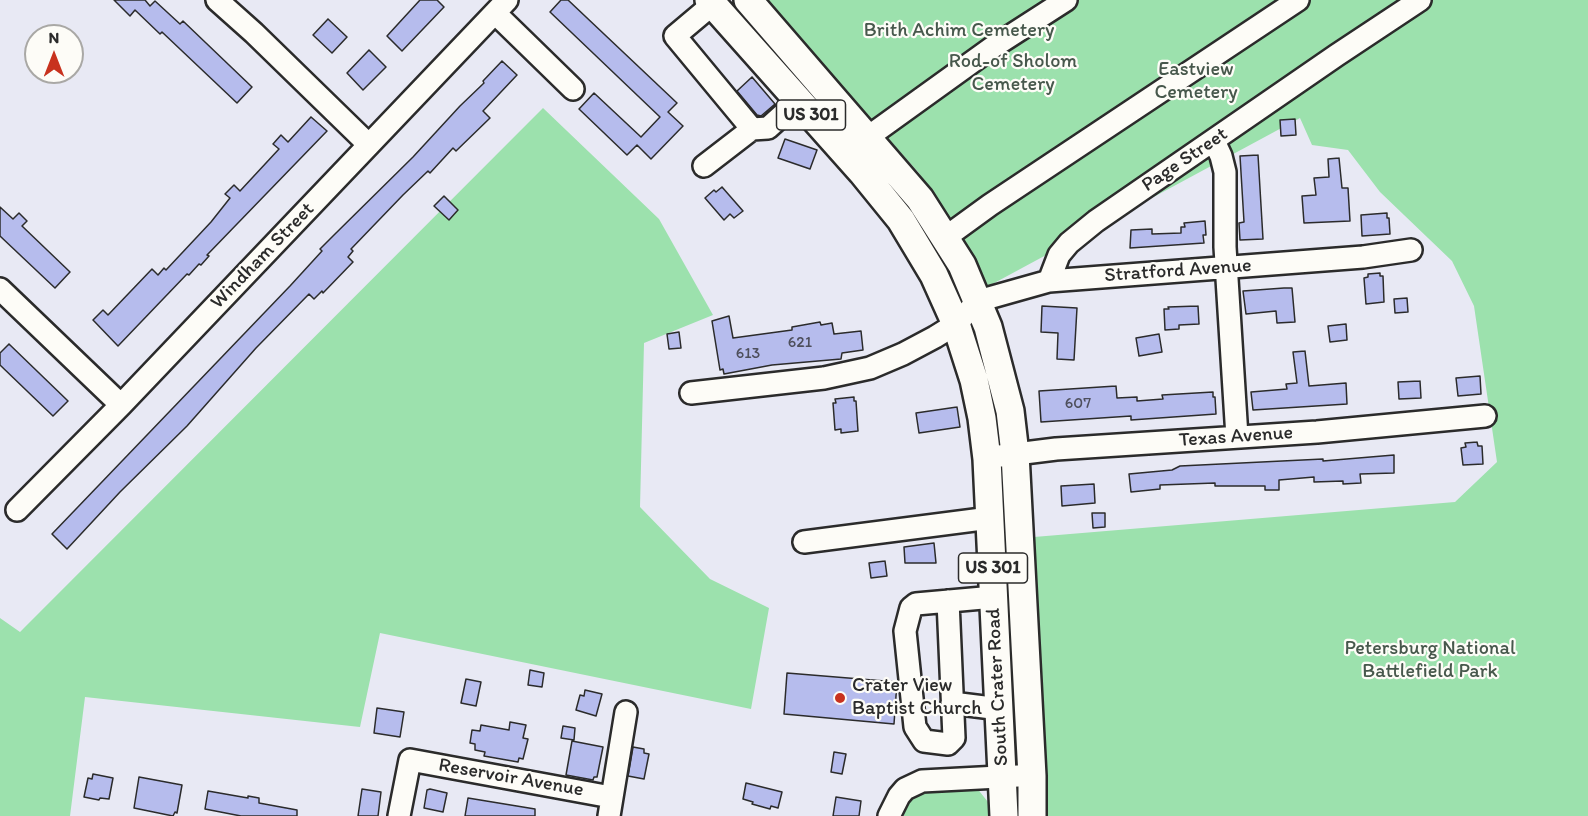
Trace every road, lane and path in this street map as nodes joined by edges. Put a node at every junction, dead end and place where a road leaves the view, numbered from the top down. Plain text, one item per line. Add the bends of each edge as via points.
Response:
1 (217, 0) edge
2 (748, 0) edge
3 (1066, 0) edge
4 (1298, 0) edge
5 (1420, 0) edge
6 (711, 2) edge
7 (501, 6) edge
8 (573, 88) dead end
9 (798, 100) junction
10 (752, 129) junction
11 (868, 137) junction
12 (1214, 141) junction
13 (369, 145) junction
14 (704, 166) dead end
15 (946, 237) junction
16 (1412, 250) dead end
17 (1227, 268) junction
18 (1049, 280) junction
19 (0, 289) edge
20 (978, 301) junction
21 (956, 324) junction
22 (691, 393) dead end
23 (121, 405) junction
24 (1485, 416) dead end
25 (1236, 437) junction
26 (1015, 453) junction
27 (987, 459) junction
28 (18, 510) dead end
29 (990, 518) junction
30 (804, 542) dead end
31 (994, 597) junction
32 (948, 601) junction
33 (952, 703) junction
34 (1000, 710) junction
35 (626, 712) dead end
36 (1032, 776) junction
37 (1002, 777) junction
38 (610, 807) edge
39 (399, 816) edge
40 (890, 816) edge
41 (1004, 816) edge
42 (1032, 816) edge

1 - 13 street
2 - 11 main road, South Crater Road / US 301
3 - 11 street
4 - 15 street
5 - 12 street, Page Street
6 - 9 main road, South Crater Road / US 301
6 - 10 street via 675,36
7 - 8 street
7 - 13 street, Windham Street
9 - 10 street via 768,128
9 - 21 main road, South Crater Road / US 301 via 901,220 934,275
10 - 14 street
11 - 15 main road, South Crater Road / US 301
12 - 17 street via 1225,172
12 - 18 street, Page Street via 1096,220 1059,255
13 - 23 street, Windham Street
15 - 20 main road, South Crater Road / US 301
16 - 17 street, Stratford Avenue
17 - 18 street, Stratford Avenue
17 - 25 street
18 - 20 street, Stratford Avenue
19 - 23 street
20 - 21 street, Stratford Avenue
20 - 26 main road, South Crater Road / US 301 via 1010,411
21 - 22 street, Stratford Avenue via 870,368 825,378
21 - 27 main road, South Crater Road / US 301 via 974,380
23 - 28 street, Windham Street
24 - 25 street, Texas Avenue
25 - 26 street, Texas Avenue
26 - 27 street, Texas Avenue
26 - 36 main road, South Crater Road / US 301
27 - 29 main road, South Crater Road / US 301
29 - 30 street
29 - 31 main road, South Crater Road / US 301
31 - 32 street
31 - 34 main road, South Crater Road / US 301
32 - 33 street
32 - 33 street via 916,604 911,608 905,631 915,728 924,741 948,744 954,738
33 - 34 street
34 - 37 main road, South Crater Road / US 301
35 - 38 street
36 - 37 street
36 - 42 main road, South Crater Road / US 301
37 - 40 street via 922,781 905,789
37 - 41 main road, South Crater Road / US 301
38 - 39 street, Reservoir Avenue via 411,760

